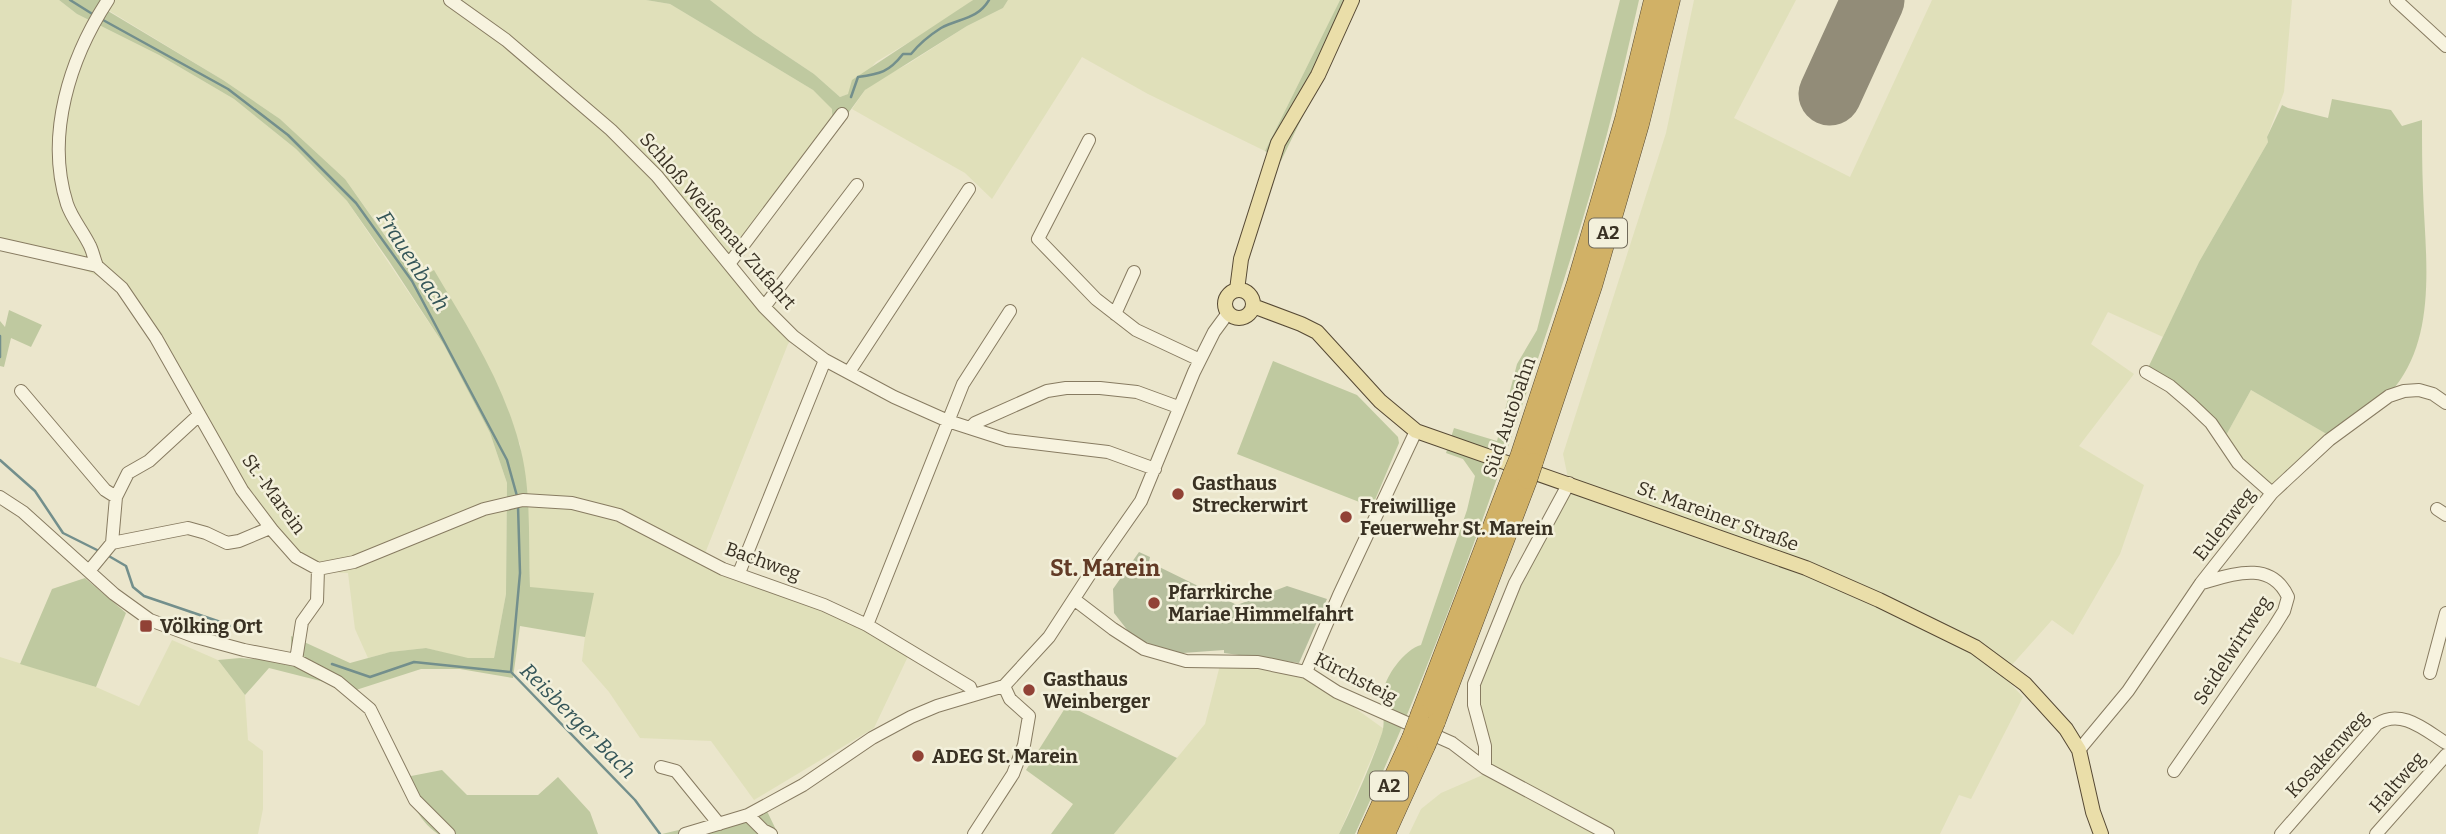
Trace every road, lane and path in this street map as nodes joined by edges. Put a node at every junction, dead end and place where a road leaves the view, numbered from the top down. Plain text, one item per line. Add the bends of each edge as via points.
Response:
1 (450, 0) edge
2 (1352, 0) edge
3 (1653, 0) edge
4 (1671, 0) edge
5 (2396, 0) edge
6 (101, 11) edge
7 (2446, 46) edge
8 (842, 114) dead end
9 (1089, 140) dead end
10 (857, 185) dead end
11 (969, 190) dead end
12 (0, 244) edge
13 (729, 264) junction
14 (97, 266) junction
15 (1134, 272) dead end
16 (1237, 290) junction
17 (1253, 306) junction
18 (764, 307) junction
19 (1010, 311) dead end
20 (1228, 313) junction
21 (1115, 314) junction
22 (825, 360) junction
23 (1200, 360) junction
24 (849, 372) junction
25 (2146, 372) dead end
26 (21, 391) dead end
27 (2446, 403) edge
28 (1178, 407) junction
29 (199, 415) junction
30 (948, 421) junction
31 (970, 428) junction
32 (1416, 430) junction
33 (1526, 459) junction
34 (1155, 469) junction
35 (1569, 483) junction
36 (2272, 493) junction
37 (0, 497) edge
38 (116, 497) junction
39 (270, 528) junction
40 (107, 550) junction
41 (318, 569) junction
42 (89, 571) junction
43 (739, 573) junction
44 (2201, 583) junction
45 (1075, 600) junction
46 (2446, 613) edge
47 (867, 625) junction
48 (296, 660) junction
49 (1306, 672) junction
50 (2430, 673) dead end
51 (1004, 686) junction
52 (973, 695) junction
53 (1418, 742) junction
54 (2446, 743) edge
55 (2079, 750) junction
56 (2446, 755) edge
57 (661, 767) dead end
58 (1485, 768) junction
59 (2174, 771) dead end
60 (748, 816) junction
61 (719, 824) junction
62 (449, 834) edge
63 (685, 834) edge
64 (771, 834) edge
65 (974, 834) edge
66 (1367, 834) edge
67 (1386, 834) edge
68 (1608, 834) edge
69 (2101, 834) edge
70 (2281, 834) edge
71 (2376, 834) edge

1 - 13 street, Schloß Weißenau Zufahrt via 506,40 611,130 657,176
2 - 16 main road via 1318,75 1278,144 1241,259
3 - 33 highway, Süd Autobahn / A2 via 1624,119
4 - 33 highway, Süd Autobahn / A2 via 1593,286
5 - 7 street
6 - 14 street via 80,50 58,143 67,205
8 - 13 street
9 - 21 street via 1038,239
10 - 18 street
11 - 24 street
12 - 14 street
13 - 18 street, Schloß Weißenau Zufahrt
14 - 29 street, St.-Marein via 122,288
15 - 21 street
16 - 17 main road via 1251,296
16 - 20 main road via 1227,297
17 - 20 main road via 1242,317
17 - 32 main road, St. Mareiner Straße via 1317,332 1380,401
18 - 22 street, Schloß Weißenau Zufahrt
19 - 30 street via 963,384
20 - 23 street
21 - 23 street via 1154,340
22 - 24 street, Schloß Weißenau Zufahrt
22 - 43 street
23 - 28 street
24 - 30 street, Schloß Weißenau Zufahrt
25 - 36 street via 2204,417 2238,463
26 - 38 street via 105,490
27 - 36 street, Eulenweg via 2419,390 2389,396 2329,440
28 - 31 street via 1138,392 1066,388 1047,391
28 - 34 street
29 - 38 street via 149,461 128,472
29 - 39 street, St.-Marein
30 - 31 street, Schloß Weißenau Zufahrt
30 - 47 street
31 - 34 street, Schloß Weißenau Zufahrt via 1007,440 1108,452
32 - 35 main road, St. Mareiner Straße
32 - 49 street
33 - 53 highway, Süd Autobahn / A2, bridge
34 - 45 street via 1141,501
35 - 55 main road, St. Mareiner Straße via 1806,568 1975,647 2025,684
35 - 58 street via 1515,583 1474,684
36 - 44 street, Eulenweg
37 - 42 street
38 - 40 street
39 - 40 street via 228,542 188,528
39 - 41 street, St.-Marein via 296,557
40 - 42 street
41 - 43 street, Bachweg via 354,562 484,509 523,500 572,503 619,515
41 - 48 street via 317,601 302,622
42 - 48 street via 150,620 183,633
43 - 47 street, Bachweg
44 - 55 street, Eulenweg via 2129,691
44 - 59 street, Seidelwirtweg via 2265,573 2283,585 2288,597 2274,627
45 - 49 street, Kirchsteig via 1144,649 1186,662 1258,662
45 - 51 street via 1049,637
46 - 50 street
47 - 52 street, Bachweg via 970,687
48 - 62 street via 338,682 370,709 415,800
49 - 58 street, Kirchsteig via 1338,692 1452,743
51 - 52 street
51 - 65 street via 1028,716 1024,745 1013,774
52 - 60 street via 872,737
53 - 66 highway, Süd Autobahn / A2
53 - 67 highway, Süd Autobahn / A2
54 - 70 street, Kosakenweg via 2407,720 2384,720
55 - 69 main road, St. Mareiner Straße
56 - 71 street, Haltweg
57 - 61 street via 676,771
58 - 68 street, Kirchsteig
60 - 61 street
60 - 64 street
61 - 63 street

